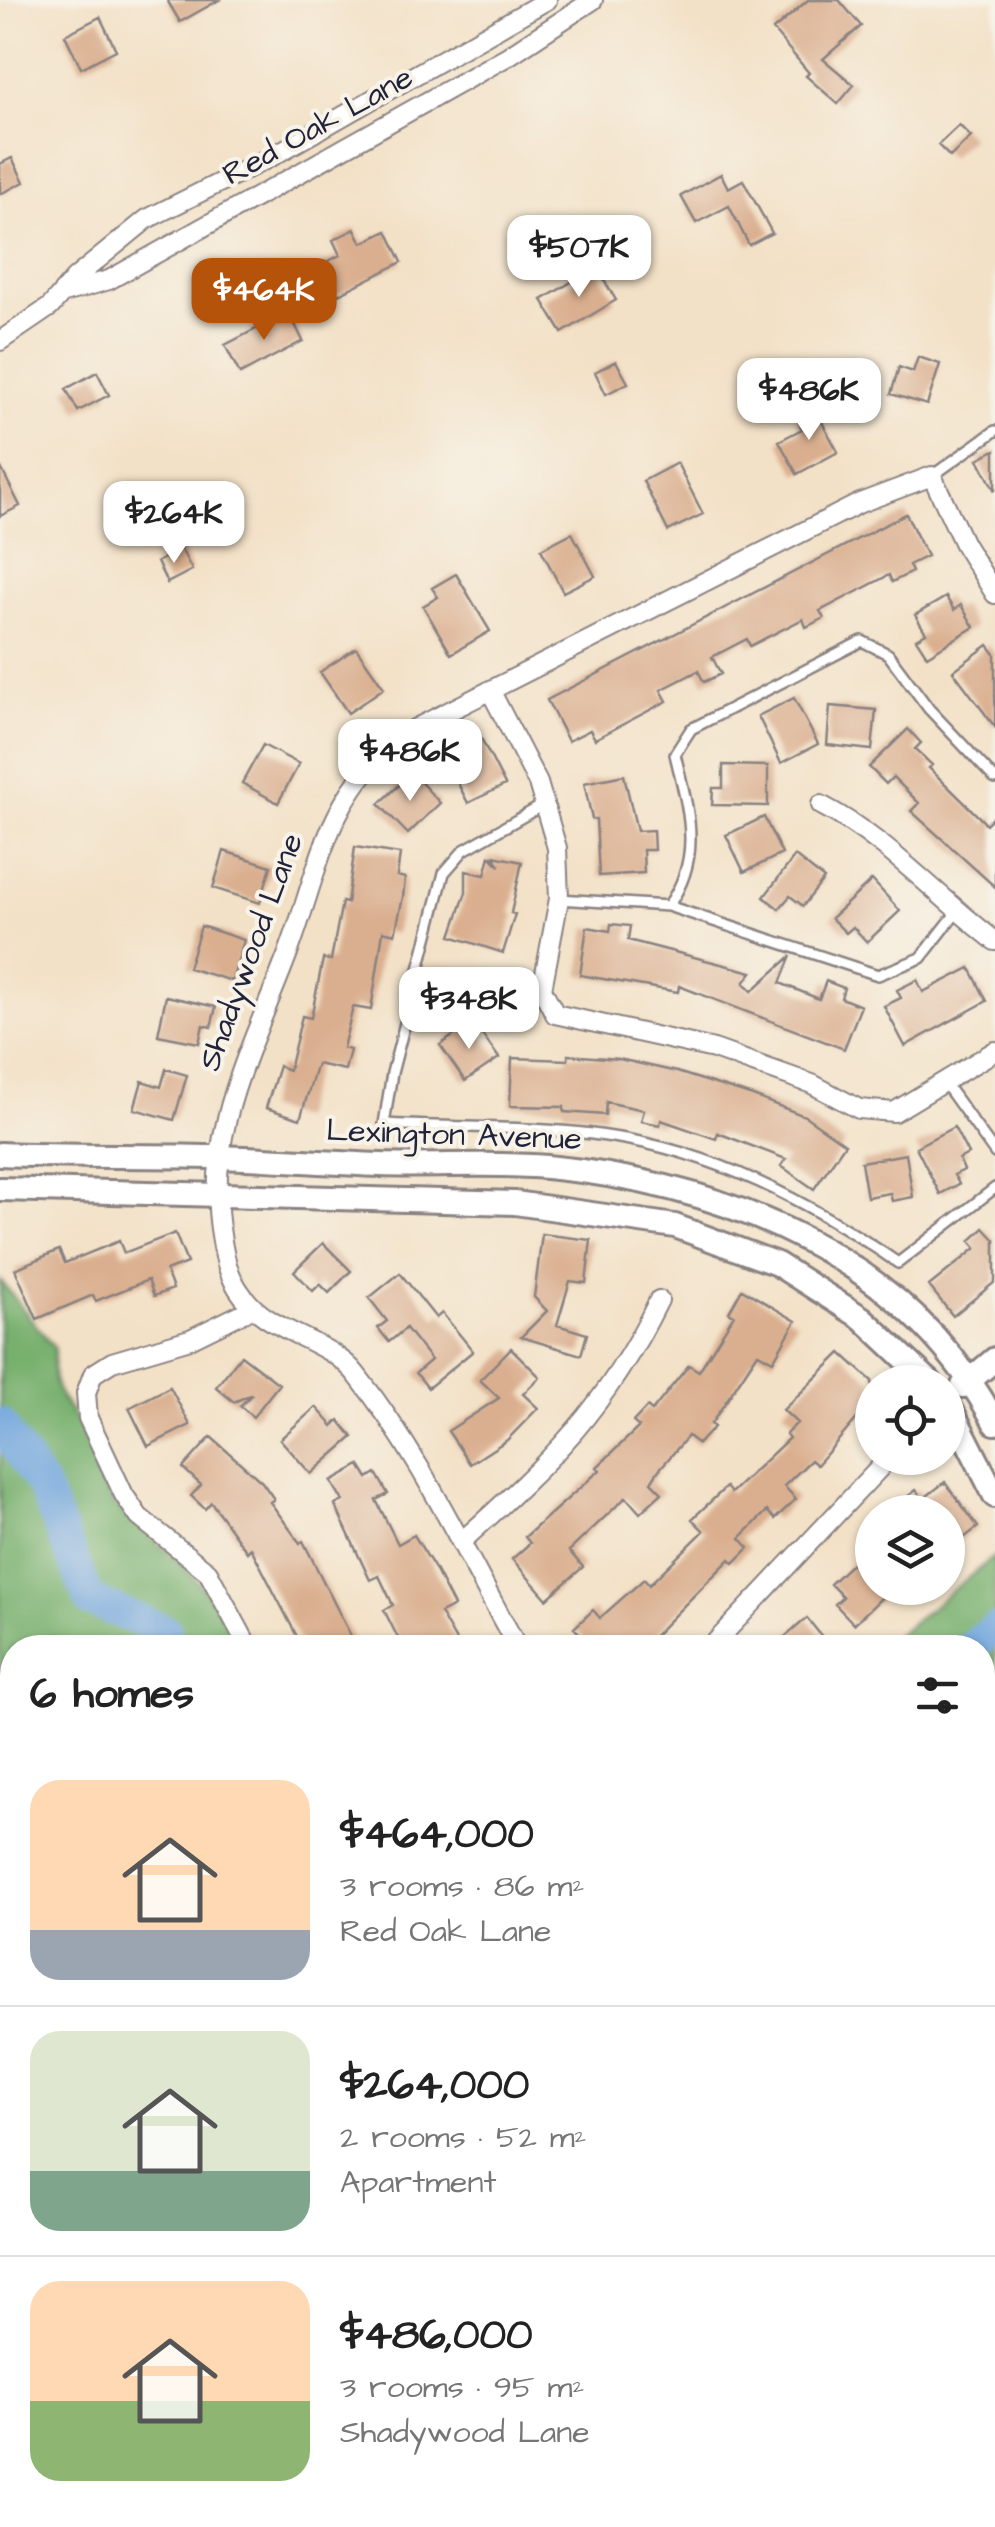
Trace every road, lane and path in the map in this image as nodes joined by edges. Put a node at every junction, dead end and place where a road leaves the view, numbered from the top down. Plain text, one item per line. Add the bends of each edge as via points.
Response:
1 (547, 0) edge
2 (593, 0) edge
3 (67, 292) junction
4 (0, 341) edge
5 (995, 431) edge
6 (932, 476) junction
7 (995, 594) edge
8 (490, 690) junction
9 (995, 779) edge
10 (546, 803) junction
11 (821, 805) dead end
12 (559, 899) junction
13 (668, 906) junction
14 (957, 912) junction
15 (995, 940) edge
16 (995, 1051) edge
17 (942, 1080) junction
18 (995, 1152) edge
19 (0, 1154) edge
20 (218, 1157) junction
21 (995, 1188) edge
22 (0, 1189) edge
23 (214, 1195) junction
24 (660, 1300) dead end
25 (253, 1308) junction
26 (995, 1358) edge
27 (912, 1365) edge
28 (972, 1378) junction
29 (965, 1385) edge
30 (995, 1423) edge
31 (965, 1436) edge
32 (873, 1475) edge
33 (995, 1496) edge
34 (462, 1542) junction
35 (242, 1635) edge
36 (511, 1635) edge
37 (722, 1635) edge

1 - 3 street, Red Oak Lane via 147,219
2 - 3 street, Red Oak Lane via 508,56 109,280
3 - 4 street, Red Oak Lane
5 - 6 lane
6 - 7 street
6 - 8 street, Shadywood Lane via 860,502
8 - 10 street
8 - 20 street, Shadywood Lane via 398,740 346,797 323,840 302,915 231,1097
9 - 13 lane via 888,654 862,641 691,729 675,754 692,824 686,881
10 - 12 street
10 - 21 lane via 464,850 444,873 384,1124 606,1136 712,1161 790,1195 898,1264
11 - 14 street via 866,828
12 - 13 lane
12 - 17 street via 542,989 555,1014 714,1049 812,1084 859,1109 894,1112
13 - 14 lane via 878,975 922,958
14 - 15 street
16 - 17 street
17 - 18 lane
19 - 20 street, Lexington Avenue
20 - 23 street, Shadywood Lane
20 - 28 street, Lexington Avenue via 544,1166 663,1183 753,1212 827,1250 907,1308
22 - 23 street, Lexington Avenue
23 - 25 street, Shadywood Lane via 226,1268
23 - 27 street, Lexington Avenue via 515,1204 675,1226 778,1264 862,1318
24 - 34 street via 598,1406 558,1454
25 - 34 street, Shadywood Lane via 353,1370
25 - 35 street via 190,1340 112,1362 94,1374 86,1393 88,1418 124,1496 139,1517 208,1572
26 - 28 street
28 - 29 street
28 - 30 street, Lexington Avenue
31 - 33 street
32 - 37 street
34 - 36 street, Shadywood Lane

